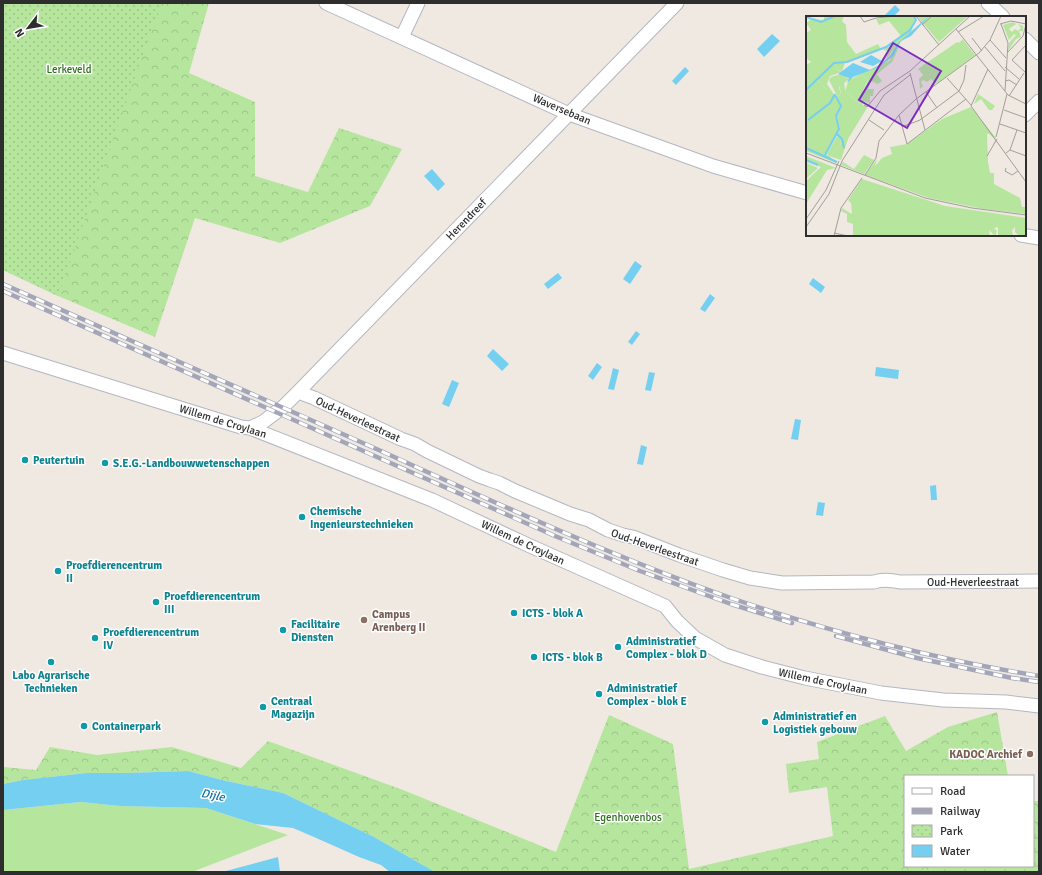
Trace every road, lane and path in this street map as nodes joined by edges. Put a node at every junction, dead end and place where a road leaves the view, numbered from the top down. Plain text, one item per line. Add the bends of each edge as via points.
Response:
1 (326, 3) edge
2 (418, 3) edge
3 (677, 3) edge
4 (988, 3) edge
5 (1002, 16) edge
6 (402, 38) junction
7 (1026, 40) edge
8 (1039, 52) edge
9 (1039, 101) edge
10 (569, 114) junction
11 (1026, 114) edge
12 (806, 193) edge
13 (1026, 236) edge
14 (1039, 238) edge
15 (3, 354) edge
16 (298, 392) junction
17 (250, 428) junction
18 (1039, 582) edge
19 (1039, 706) edge

1 - 6 street, Waversebaan
2 - 6 street
3 - 10 street, Herendreef
4 - 5 street
6 - 10 street, Waversebaan
7 - 8 street
9 - 11 street
10 - 12 street, Waversebaan via 713,166
10 - 16 street, Herendreef
13 - 14 street
15 - 17 street, Willem de Croylaan
16 - 17 street, Herendreef via 264,422
16 - 18 street, Oud-Heverleestraat via 479,476 589,520 598,526 679,556 750,578 782,583 882,580
17 - 19 street, Willem de Croylaan via 432,500 665,606 695,638 725,654 784,673 881,693

